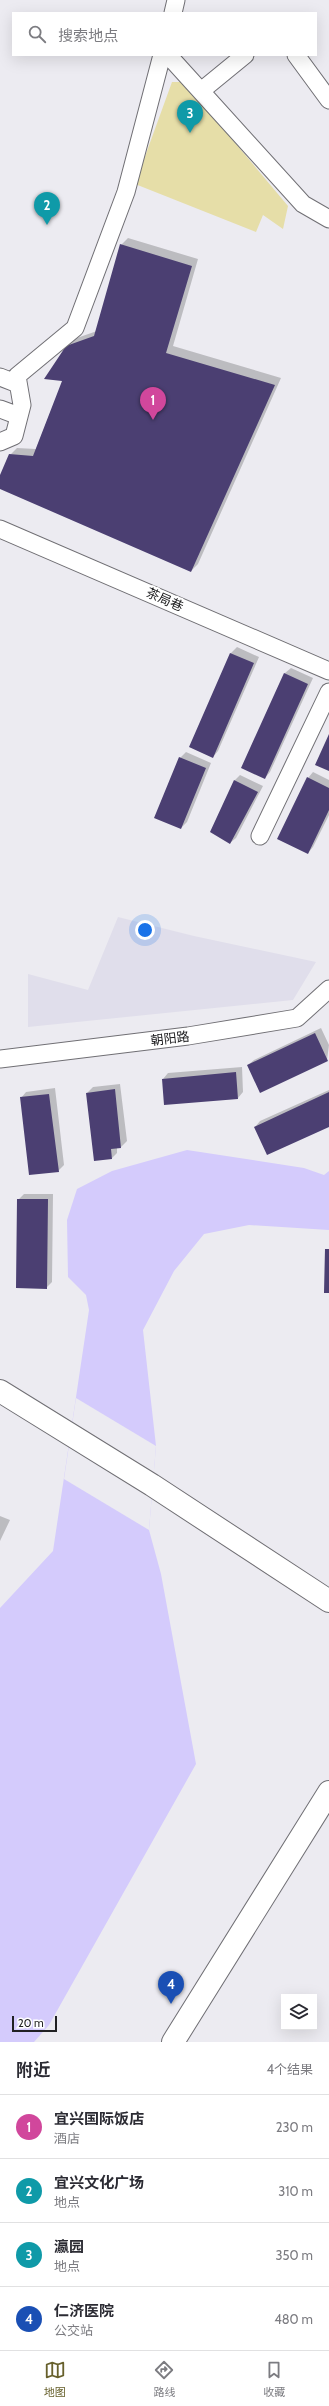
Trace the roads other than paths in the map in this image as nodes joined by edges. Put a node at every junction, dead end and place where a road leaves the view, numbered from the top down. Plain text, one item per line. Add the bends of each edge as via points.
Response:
1 (176, 0) edge
2 (173, 12) edge
3 (162, 56) edge
4 (169, 56) edge
5 (244, 56) edge
6 (297, 56) edge
7 (201, 91) junction
8 (329, 100) edge
9 (329, 219) edge
10 (0, 377) edge
11 (18, 384) junction
12 (0, 409) edge
13 (19, 416) junction
14 (0, 442) edge
15 (0, 529) edge
16 (329, 671) edge
17 (329, 692) edge
18 (260, 836) dead end
19 (329, 989) edge
20 (0, 1059) edge
21 (0, 1391) edge
22 (329, 1601) edge
23 (329, 1792) edge
24 (173, 2042) edge

1 - 2 street
3 - 11 street via 126,192 76,328 17,376
4 - 7 street
5 - 7 street
6 - 8 street
7 - 9 street via 303,204
10 - 11 street
11 - 13 street via 22,405
12 - 13 street
13 - 14 street via 14,436
15 - 16 street, 茶局巷
17 - 18 street
19 - 20 street, 朝阳路 via 297,1018 188,1036
21 - 22 main road via 152,1485
23 - 24 main road

